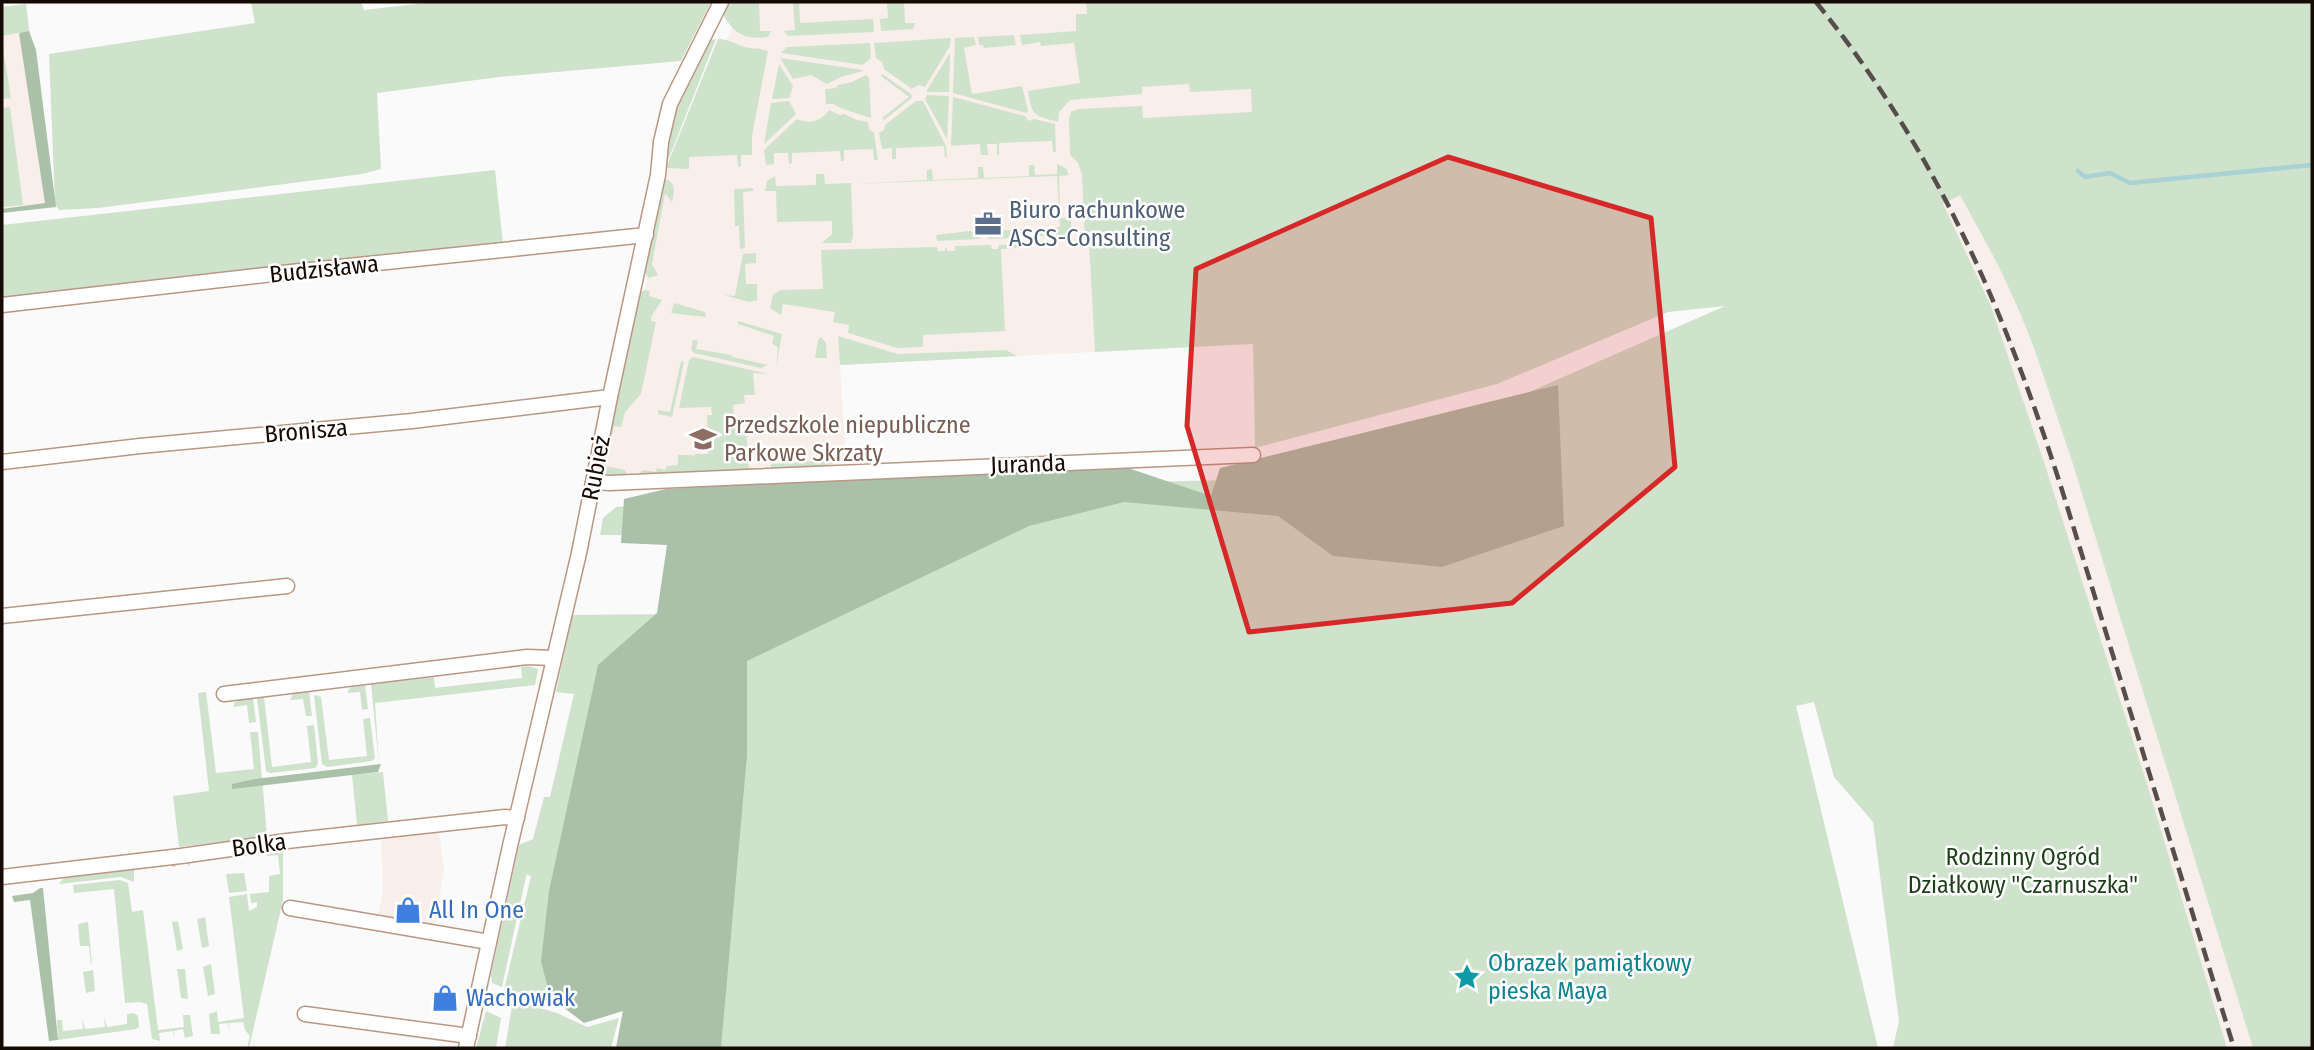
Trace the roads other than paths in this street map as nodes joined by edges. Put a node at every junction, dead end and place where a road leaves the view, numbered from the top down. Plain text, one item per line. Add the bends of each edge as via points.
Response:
1 (721, 2) edge
2 (646, 235) junction
3 (2, 305) edge
4 (610, 397) junction
5 (1253, 455) dead end
6 (2, 462) edge
7 (593, 482) junction
8 (287, 586) dead end
9 (2, 616) edge
10 (554, 658) junction
11 (224, 694) dead end
12 (517, 818) junction
13 (2, 877) edge
14 (290, 908) dead end
15 (489, 942) junction
16 (304, 1014) dead end
17 (467, 1042) edge

1 - 2 street, Rubież via 670,104
2 - 3 street, Budzisława
2 - 4 street, Rubież
4 - 6 street, Bronisza
4 - 7 street, Rubież
5 - 7 street, Juranda
7 - 10 street, Rubież
8 - 9 street
10 - 11 street via 527,657
10 - 12 street, Rubież
12 - 13 street, Bolka
12 - 15 street, Rubież
14 - 15 street
15 - 17 street, Rubież
16 - 17 street, Rubież

